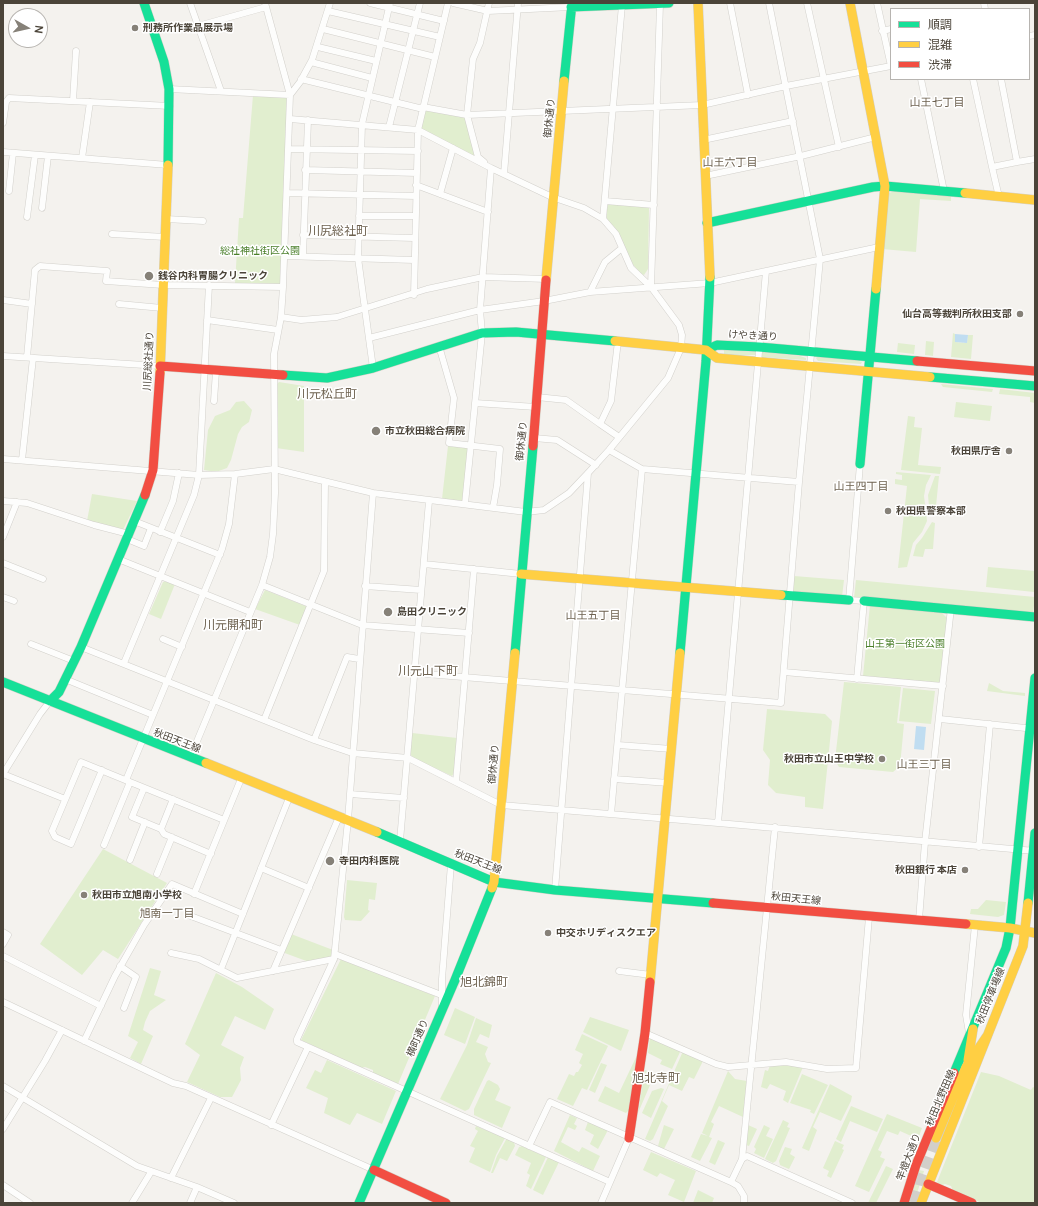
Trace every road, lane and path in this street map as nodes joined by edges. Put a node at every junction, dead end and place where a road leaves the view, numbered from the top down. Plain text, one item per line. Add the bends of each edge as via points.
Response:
1 (144, 3) edge
2 (190, 3) edge
3 (330, 3) edge
4 (370, 3) edge
5 (420, 3) edge
6 (448, 3) edge
7 (453, 3) edge
8 (489, 3) edge
9 (669, 3) edge
10 (698, 3) edge
11 (730, 3) edge
12 (769, 3) edge
13 (807, 3) edge
14 (850, 3) edge
15 (877, 3) edge
16 (622, 4) edge
17 (660, 4) edge
18 (266, 5) edge
19 (389, 5) edge
20 (572, 5) edge
21 (518, 6) edge
22 (328, 11) junction
23 (488, 11) junction
24 (418, 14) junction
25 (444, 21) junction
26 (384, 24) junction
27 (198, 26) junction
28 (323, 29) junction
29 (890, 29) edge
30 (413, 31) junction
31 (882, 31) junction
32 (440, 37) junction
33 (380, 42) junction
34 (318, 47) junction
35 (76, 50) dead end
36 (409, 50) junction
37 (435, 57) junction
38 (376, 61) junction
39 (311, 62) junction
40 (890, 62) edge
41 (890, 66) edge
42 (864, 70) junction
43 (372, 78) junction
44 (825, 78) junction
45 (301, 79) junction
46 (921, 80) edge
47 (973, 80) edge
48 (1001, 80) edge
49 (786, 86) junction
50 (169, 89) junction
51 (221, 91) junction
52 (748, 94) junction
53 (290, 95) junction
54 (368, 96) junction
55 (6, 99) edge
56 (73, 101) junction
57 (90, 102) junction
58 (396, 102) junction
59 (702, 105) junction
60 (170, 106) junction
61 (423, 107) junction
62 (657, 108) junction
63 (612, 109) junction
64 (562, 111) junction
65 (509, 113) junction
66 (467, 115) junction
67 (290, 118) junction
68 (308, 120) junction
69 (794, 121) junction
70 (3, 123) edge
71 (362, 124) junction
72 (389, 127) junction
73 (418, 130) junction
74 (876, 137) junction
75 (704, 140) junction
76 (839, 147) junction
77 (453, 148) junction
78 (289, 149) junction
79 (306, 149) junction
80 (361, 150) junction
81 (418, 151) junction
82 (3, 152) edge
83 (13, 153) junction
84 (35, 155) junction
85 (48, 156) junction
86 (801, 156) junction
87 (82, 158) junction
88 (1035, 159) edge
89 (1017, 162) junction
90 (168, 165) junction
91 (992, 167) junction
92 (491, 168) junction
93 (306, 170) junction
94 (360, 172) junction
95 (417, 173) junction
96 (504, 174) junction
97 (705, 176) junction
98 (416, 185) junction
99 (884, 186) junction
100 (8, 191) dead end
101 (944, 191) junction
102 (305, 192) junction
103 (287, 193) junction
104 (360, 194) junction
105 (440, 194) junction
106 (416, 196) junction
107 (552, 197) junction
108 (1000, 197) junction
109 (1035, 200) edge
110 (605, 201) junction
111 (810, 201) junction
112 (654, 205) junction
113 (42, 208) dead end
114 (488, 212) junction
115 (359, 216) junction
116 (415, 216) junction
117 (27, 217) dead end
118 (166, 219) junction
119 (603, 219) junction
120 (203, 221) dead end
121 (707, 223) junction
122 (112, 234) dead end
123 (303, 235) junction
124 (359, 236) junction
125 (165, 237) junction
126 (414, 238) junction
127 (622, 248) junction
128 (879, 248) junction
129 (285, 256) junction
130 (303, 256) junction
131 (358, 258) junction
132 (820, 259) junction
133 (414, 260) junction
134 (766, 271) junction
135 (483, 277) junction
136 (546, 278) junction
137 (710, 283) junction
138 (163, 285) junction
139 (209, 285) junction
140 (283, 287) junction
141 (651, 287) junction
142 (590, 292) junction
143 (414, 295) junction
144 (3, 300) edge
145 (544, 301) junction
146 (32, 304) junction
147 (119, 304) dead end
148 (162, 308) junction
149 (366, 310) junction
150 (480, 310) junction
151 (281, 317) junction
152 (207, 320) junction
153 (278, 330) junction
154 (482, 332) junction
155 (542, 334) junction
156 (369, 338) junction
157 (618, 341) junction
158 (439, 346) junction
159 (760, 347) junction
160 (681, 348) junction
161 (706, 350) junction
162 (810, 351) junction
163 (3, 356) edge
164 (870, 357) junction
165 (30, 358) junction
166 (758, 362) junction
167 (160, 366) junction
168 (810, 367) junction
169 (373, 368) junction
170 (204, 370) junction
171 (216, 371) junction
172 (1035, 371) edge
173 (868, 372) junction
174 (273, 375) junction
175 (1035, 386) edge
176 (537, 397) junction
177 (214, 401) dead end
178 (475, 403) junction
179 (536, 407) junction
180 (600, 424) junction
181 (619, 437) junction
182 (534, 438) junction
183 (470, 446) junction
184 (609, 450) junction
185 (3, 459) edge
186 (22, 460) junction
187 (860, 464) joint
188 (596, 465) junction
189 (274, 469) junction
190 (642, 469) junction
191 (153, 470) junction
192 (179, 473) junction
193 (588, 473) junction
194 (696, 473) junction
195 (235, 474) junction
196 (199, 475) junction
197 (747, 477) junction
198 (325, 482) junction
199 (799, 482) junction
200 (373, 493) junction
201 (3, 501) edge
202 (429, 501) junction
203 (17, 502) junction
204 (465, 504) junction
205 (493, 508) junction
206 (526, 512) junction
207 (134, 521) junction
208 (152, 528) junction
209 (160, 532) junction
210 (128, 536) junction
211 (3, 537) edge
212 (176, 538) junction
213 (220, 555) junction
214 (118, 559) junction
215 (3, 563) edge
216 (424, 564) junction
217 (474, 569) junction
218 (521, 574) junction
219 (161, 576) junction
220 (579, 577) junction
221 (43, 579) dead end
222 (631, 582) junction
223 (262, 585) junction
224 (365, 586) junction
225 (686, 586) junction
226 (421, 590) junction
227 (737, 591) junction
228 (204, 593) junction
229 (790, 595) junction
230 (3, 597) edge
231 (849, 600) junction
232 (14, 601) dead end
233 (864, 601) junction
234 (311, 604) junction
235 (951, 608) junction
236 (250, 612) junction
237 (1035, 617) edge
238 (362, 624) junction
239 (418, 628) junction
240 (469, 633) junction
241 (163, 639) dead end
242 (31, 644) dead end
243 (81, 647) junction
244 (182, 647) junction
245 (359, 659) junction
246 (74, 661) junction
247 (124, 664) junction
248 (784, 672) junction
249 (414, 673) junction
250 (466, 678) junction
251 (1035, 678) edge
252 (66, 679) junction
253 (857, 679) junction
254 (168, 681) junction
255 (3, 682) edge
256 (513, 682) junction
257 (571, 686) junction
258 (943, 686) junction
259 (622, 691) junction
260 (676, 696) junction
261 (213, 700) junction
262 (728, 700) junction
263 (50, 701) junction
264 (153, 715) junction
265 (940, 719) junction
266 (264, 720) junction
267 (990, 724) junction
268 (1032, 729) edge
269 (142, 739) junction
270 (314, 740) junction
271 (618, 745) junction
272 (672, 749) junction
273 (352, 753) junction
274 (190, 758) junction
275 (408, 758) junction
276 (102, 770) junction
277 (3, 774) edge
278 (241, 778) junction
279 (614, 779) junction
280 (128, 781) junction
281 (456, 782) junction
282 (669, 783) junction
283 (144, 788) junction
284 (350, 794) junction
285 (289, 798) junction
286 (404, 798) junction
287 (173, 799) junction
288 (65, 800) junction
289 (501, 805) junction
290 (561, 809) junction
291 (611, 814) junction
292 (339, 817) junction
293 (666, 819) junction
294 (224, 820) junction
295 (348, 820) junction
296 (145, 822) junction
297 (718, 822) junction
298 (775, 827) junction
299 (161, 829) junction
300 (1035, 833) edge
301 (172, 838) junction
302 (400, 842) junction
303 (925, 842) junction
304 (104, 845) dead end
305 (979, 847) junction
306 (1018, 850) junction
307 (1034, 851) edge
308 (211, 854) junction
309 (130, 860) dead end
310 (451, 864) junction
311 (261, 868) junction
312 (157, 874) dead end
313 (494, 882) junction
314 (309, 888) junction
315 (555, 890) junction
316 (194, 894) junction
317 (658, 899) junction
318 (766, 908) junction
319 (243, 914) junction
320 (188, 915) dead end
321 (869, 917) junction
322 (919, 920) junction
323 (975, 925) junction
324 (1010, 928) junction
325 (1026, 931) junction
326 (3, 932) edge
327 (236, 933) junction
328 (1035, 933) edge
329 (3, 944) edge
330 (281, 950) junction
331 (171, 953) dead end
332 (3, 956) edge
333 (334, 956) junction
334 (120, 966) junction
335 (221, 969) junction
336 (274, 970) junction
337 (619, 971) dead end
338 (651, 975) junction
339 (444, 996) junction
340 (3, 1002) edge
341 (101, 1006) junction
342 (124, 1008) dead end
343 (62, 1030) junction
344 (645, 1033) junction
345 (971, 1033) junction
346 (987, 1036) junction
347 (84, 1041) junction
348 (308, 1047) junction
349 (752, 1064) junction
350 (966, 1067) junction
351 (3, 1086) edge
352 (408, 1090) junction
353 (22, 1098) junction
354 (211, 1098) junction
355 (271, 1125) junction
356 (3, 1129) edge
357 (630, 1138) junction
358 (936, 1138) tunnel mouth
359 (529, 1146) junction
360 (742, 1159) junction
361 (374, 1170) junction
362 (151, 1172) junction
363 (171, 1178) junction
364 (610, 1182) junction
365 (731, 1182) junction
366 (928, 1184) junction
367 (3, 1185) edge
368 (197, 1187) junction
369 (30, 1203) edge
370 (132, 1203) edge
371 (190, 1203) edge
372 (234, 1203) edge
373 (359, 1203) edge
374 (446, 1203) edge
375 (601, 1203) edge
376 (744, 1203) edge
377 (852, 1203) edge
378 (904, 1203) edge
379 (921, 1203) edge
380 (972, 1203) edge

1 - 50 main road, 川尻総社通り via 161,50
2 - 27 street
3 - 22 street
4 - 19 street
5 - 24 street
6 - 25 street
7 - 23 street
8 - 23 street
9 - 17 main road
10 - 59 main road
11 - 52 street
12 - 49 street
13 - 44 street
14 - 42 main road
15 - 31 street
16 - 17 main road
16 - 20 main road
16 - 63 street
17 - 62 street
18 - 27 street
18 - 53 street
19 - 24 street
19 - 26 street
20 - 21 street
20 - 64 main road, 御休通り
21 - 23 street
21 - 65 street
22 - 26 street
22 - 28 street
23 - 66 street via 473,59
24 - 25 street
24 - 30 street
25 - 32 street
26 - 30 street
26 - 33 street
27 - 51 street
28 - 33 street
28 - 34 street
29 - 31 street
30 - 32 street
30 - 36 street
31 - 40 street
32 - 37 street
33 - 36 street
33 - 38 street
34 - 38 street
34 - 39 street
35 - 56 street
36 - 37 street
36 - 58 street
37 - 61 street
38 - 43 street
39 - 43 street
39 - 45 street
41 - 42 street
42 - 44 street
42 - 74 main road
43 - 54 street
44 - 49 street
44 - 76 street
45 - 53 street
45 - 54 street
46 - 101 street
47 - 91 street
48 - 89 street
49 - 52 street
49 - 69 street
50 - 51 street
50 - 60 main road, 川尻総社通り
51 - 53 street
52 - 59 street
53 - 67 street
54 - 58 street
54 - 71 street
55 - 56 street
55 - 70 street
56 - 57 street
57 - 60 street
57 - 87 street
58 - 61 street
58 - 72 street
59 - 62 street
59 - 75 main road
60 - 90 main road, 川尻総社通り
61 - 66 street
61 - 73 street
62 - 63 street
62 - 112 street
63 - 64 street
63 - 110 street
64 - 65 street
64 - 107 main road, 御休通り
65 - 66 street
65 - 96 street
66 - 92 street via 478,157
67 - 68 street
67 - 78 street
68 - 71 street
68 - 79 street
69 - 75 street
69 - 86 street
71 - 72 street
71 - 80 street
72 - 73 street
73 - 77 street
73 - 81 street
74 - 76 street
74 - 99 main road
75 - 97 main road
76 - 86 street
77 - 92 street
77 - 105 street
78 - 79 street
78 - 103 street
79 - 80 street
79 - 93 street
80 - 81 street
80 - 94 street
81 - 95 street
82 - 83 street
83 - 84 street
83 - 100 street
84 - 85 street
84 - 117 street
85 - 87 street
85 - 113 street
86 - 97 street
86 - 111 street
87 - 90 street
88 - 89 street
89 - 91 street
90 - 118 main road, 川尻総社通り
91 - 108 street
92 - 96 street
92 - 114 street
93 - 94 street
93 - 102 street
94 - 95 street
94 - 104 street
95 - 98 street
96 - 107 street
97 - 121 main road
98 - 105 street
98 - 106 street
99 - 101 main road
99 - 111 main road via 873,186
99 - 128 main road
101 - 108 main road
102 - 103 street
102 - 104 street
102 - 123 street
103 - 129 street
104 - 106 street
104 - 115 street
105 - 114 street
106 - 116 street
107 - 119 street via 584,208
107 - 136 main road, 御休通り
108 - 109 main road
110 - 112 street
110 - 119 street
111 - 121 main road
111 - 132 street
112 - 141 street
114 - 135 street
115 - 116 street
115 - 124 street
116 - 126 street
118 - 120 street
118 - 125 main road, 川尻総社通り
119 - 127 street via 616,234
121 - 137 main road
122 - 125 street
123 - 124 street
123 - 130 street
124 - 126 street
124 - 131 street
125 - 138 main road, 川尻総社通り
126 - 133 street
127 - 141 street via 631,268
127 - 142 street via 605,262
128 - 132 street
128 - 164 main road
129 - 130 street
129 - 140 street
130 - 131 street
131 - 133 street
131 - 149 street
132 - 134 street
132 - 162 street
133 - 143 street
134 - 137 street
134 - 159 street
135 - 136 street
135 - 143 street via 427,289
135 - 150 street
136 - 145 main road, 御休通り
137 - 141 street
137 - 161 main road
138 - 139 street
138 - 146 street via 106,281 107,271 40,266 35,270
138 - 148 main road, 川尻総社通り
139 - 140 street
139 - 152 street
140 - 151 street
141 - 142 street
141 - 160 street via 679,325 682,335
142 - 145 street
143 - 149 street
144 - 146 street
145 - 150 street
145 - 155 main road, 御休通り
146 - 165 street
147 - 148 street
148 - 167 main road, 川尻総社通り
149 - 151 street via 322,320
149 - 156 street
150 - 154 street
150 - 156 street
151 - 153 street
152 - 153 street
152 - 170 street
153 - 174 street
154 - 155 main road
154 - 158 main road
154 - 178 street
155 - 157 main road
155 - 176 main road, 御休通り
156 - 169 street
157 - 160 main road
157 - 180 street via 611,401
158 - 169 main road
158 - 183 street via 454,398 449,444
159 - 161 main road, けやき通り via 717,345
159 - 162 main road, けやき通り
159 - 166 street
160 - 161 main road
160 - 181 street via 668,378
161 - 166 main road via 717,358
161 - 194 main road
162 - 164 main road, けやき通り
162 - 168 street
163 - 165 street
164 - 172 main road, けやき通り
164 - 173 main road
165 - 167 street
165 - 186 street
166 - 168 main road
166 - 197 street
167 - 170 main road
167 - 191 main road, 川尻総社通り
168 - 173 main road
168 - 199 street
169 - 174 main road via 327,378
170 - 171 main road
170 - 196 street
171 - 174 main road
171 - 177 street
173 - 175 main road
173 - 187 main road
174 - 189 street
176 - 179 main road, 御休通り
176 - 180 street via 566,400
178 - 179 street
178 - 183 street
179 - 182 main road, 御休通り
180 - 181 street
181 - 184 street
182 - 188 street via 557,440
182 - 206 main road, 御休通り
183 - 204 street
183 - 205 street via 500,448
184 - 188 street
184 - 190 street
185 - 186 street
186 - 191 street
187 - 231 street
188 - 193 street
189 - 195 street
189 - 198 street
189 - 223 street via 273,534
190 - 194 street
190 - 222 street
191 - 192 street
191 - 207 main road, 川尻総社通り
192 - 196 street
192 - 209 street via 173,501
193 - 206 street via 569,493 544,510
193 - 220 street
194 - 197 street
194 - 225 main road
195 - 196 street
195 - 213 street via 229,524
196 - 212 street via 194,495
197 - 199 street
197 - 227 street
198 - 200 street
198 - 234 street via 324,571
199 - 229 street
200 - 202 street
200 - 224 street
201 - 203 street
202 - 204 street
202 - 216 street
203 - 210 street
203 - 211 street
204 - 205 street
205 - 206 street
206 - 218 main road, 御休通り
207 - 208 street
207 - 210 main road, 川尻総社通り
208 - 209 street
208 - 210 street via 144,546
209 - 212 street
210 - 214 main road, 川尻総社通り
212 - 213 street
212 - 219 street
213 - 228 street
214 - 219 street
214 - 243 main road, 川尻総社通り
215 - 221 street
216 - 217 street
216 - 226 street
217 - 218 street
217 - 240 street
218 - 220 main road
218 - 256 main road, 御休通り
219 - 228 street
219 - 247 street
220 - 222 main road
220 - 257 street
222 - 225 main road
222 - 259 street
223 - 234 street
223 - 236 street
224 - 226 street
224 - 238 street
225 - 227 main road
225 - 260 main road
226 - 239 street
227 - 229 main road
227 - 262 street
228 - 236 street
228 - 244 street
229 - 231 main road
229 - 248 street
230 - 232 street
231 - 233 street
233 - 235 main road
233 - 253 street
234 - 238 street
234 - 266 street
235 - 237 main road
235 - 258 street
236 - 261 street
238 - 239 street
238 - 245 street
239 - 240 street
239 - 249 street
240 - 250 street
241 - 244 street
242 - 246 street
243 - 246 main road, 川尻総社通り
243 - 247 street
244 - 254 street
245 - 270 street via 347,656
245 - 273 street
246 - 252 main road, 川尻総社通り
247 - 254 street
248 - 253 street
248 - 262 street via 781,703
249 - 250 street
249 - 275 street
250 - 256 street
250 - 281 street
251 - 268 main road
252 - 263 main road, 川尻総社通り
252 - 264 street
253 - 258 street
254 - 261 street
254 - 264 street
255 - 263 main road, 秋田天王線
256 - 257 street
256 - 289 main road, 御休通り
257 - 259 street
257 - 290 street
258 - 265 street
259 - 260 street
259 - 271 street
260 - 262 street
260 - 272 main road
261 - 266 street
261 - 274 street
262 - 297 street
263 - 269 main road, 秋田天王線
263 - 277 street
264 - 269 street
265 - 267 street
265 - 303 street
266 - 270 street
267 - 268 street
267 - 305 street
268 - 306 main road
269 - 274 main road, 秋田天王線
269 - 280 street
270 - 273 street
271 - 272 street
271 - 279 street
272 - 282 main road
273 - 275 street
273 - 284 street
274 - 278 main road, 秋田天王線
275 - 281 street
275 - 286 street
276 - 280 street
276 - 288 street via 81,762
276 - 288 street via 71,844 55,837 52,830
277 - 288 street
278 - 285 main road, 秋田天王線
278 - 294 street
279 - 282 street
279 - 291 street
280 - 283 street
280 - 304 street
281 - 289 street
282 - 293 main road
283 - 287 street
283 - 296 street via 132,816
284 - 286 street
284 - 295 street
285 - 292 main road, 秋田天王線
285 - 311 street
286 - 302 street
287 - 294 street
287 - 299 street
289 - 290 street
289 - 313 main road, 御休通り
290 - 291 street
290 - 315 street
291 - 293 street
292 - 295 main road, 秋田天王線
292 - 314 street
293 - 297 street
293 - 317 main road
294 - 308 street
295 - 302 main road, 秋田天王線
295 - 333 street
296 - 299 street
296 - 309 street
297 - 298 street
298 - 303 street
298 - 318 street
299 - 301 street
300 - 307 main road, 秋田停車場線
301 - 308 street
301 - 312 street
302 - 310 main road, 秋田天王線
303 - 305 street
303 - 322 street
305 - 306 street
306 - 307 street
306 - 324 main road
307 - 325 main road, 秋田停車場線
308 - 316 street
310 - 313 main road, 秋田天王線
310 - 339 street
311 - 314 street
311 - 319 street
313 - 315 main road, 秋田天王線
313 - 339 main road, 横町通り
314 - 330 street
315 - 317 main road, 秋田天王線
316 - 319 street
316 - 334 street via 172,884
317 - 318 main road, 秋田天王線
317 - 338 main road
318 - 321 main road, 秋田天王線
318 - 349 street
319 - 327 street
320 - 327 street
321 - 322 main road, 秋田天王線
321 - 349 street via 856,1068 827,1069 786,1062
322 - 323 main road, 秋田天王線
323 - 324 main road, 秋田天王線
323 - 345 street via 966,1015
324 - 325 main road, 秋田天王線
324 - 345 main road via 1006,948
325 - 328 main road, 秋田天王線
325 - 346 main road, 秋田停車場線 via 1023,946
326 - 329 street via 8,935
327 - 330 street
327 - 335 street
330 - 336 street
331 - 335 street via 199,959
332 - 341 street
333 - 336 street
333 - 339 street
333 - 348 street via 297,1039
334 - 341 street
334 - 342 street via 136,977
335 - 336 street via 237,978
337 - 338 street
338 - 344 main road
339 - 352 main road, 横町通り via 442,1009
340 - 343 street
341 - 347 street
343 - 347 street
343 - 353 street
344 - 349 street via 716,1064 728,1067
344 - 357 main road
345 - 350 main road
345 - 378 main road, 竿燈大通り via 916,1165
346 - 350 main road
346 - 366 main road, 秋田停車場線
347 - 354 street via 167,1081 186,1086
348 - 352 street
348 - 355 street
349 - 360 street
350 - 358 main road, 秋田北野田線
351 - 353 street
352 - 359 street
352 - 361 main road, 横町通り
353 - 356 street
353 - 362 street via 114,1154
354 - 355 street
354 - 363 street
355 - 361 street
357 - 359 street via 550,1102
357 - 364 street
357 - 365 street
359 - 364 street
360 - 365 street
360 - 377 street via 747,1156
361 - 373 main road, 横町通り
361 - 374 main road
362 - 363 street
362 - 370 street
363 - 368 street
364 - 375 street
365 - 376 street via 738,1186 744,1196
366 - 379 main road
366 - 380 main road
367 - 369 street
368 - 371 street
368 - 372 street

